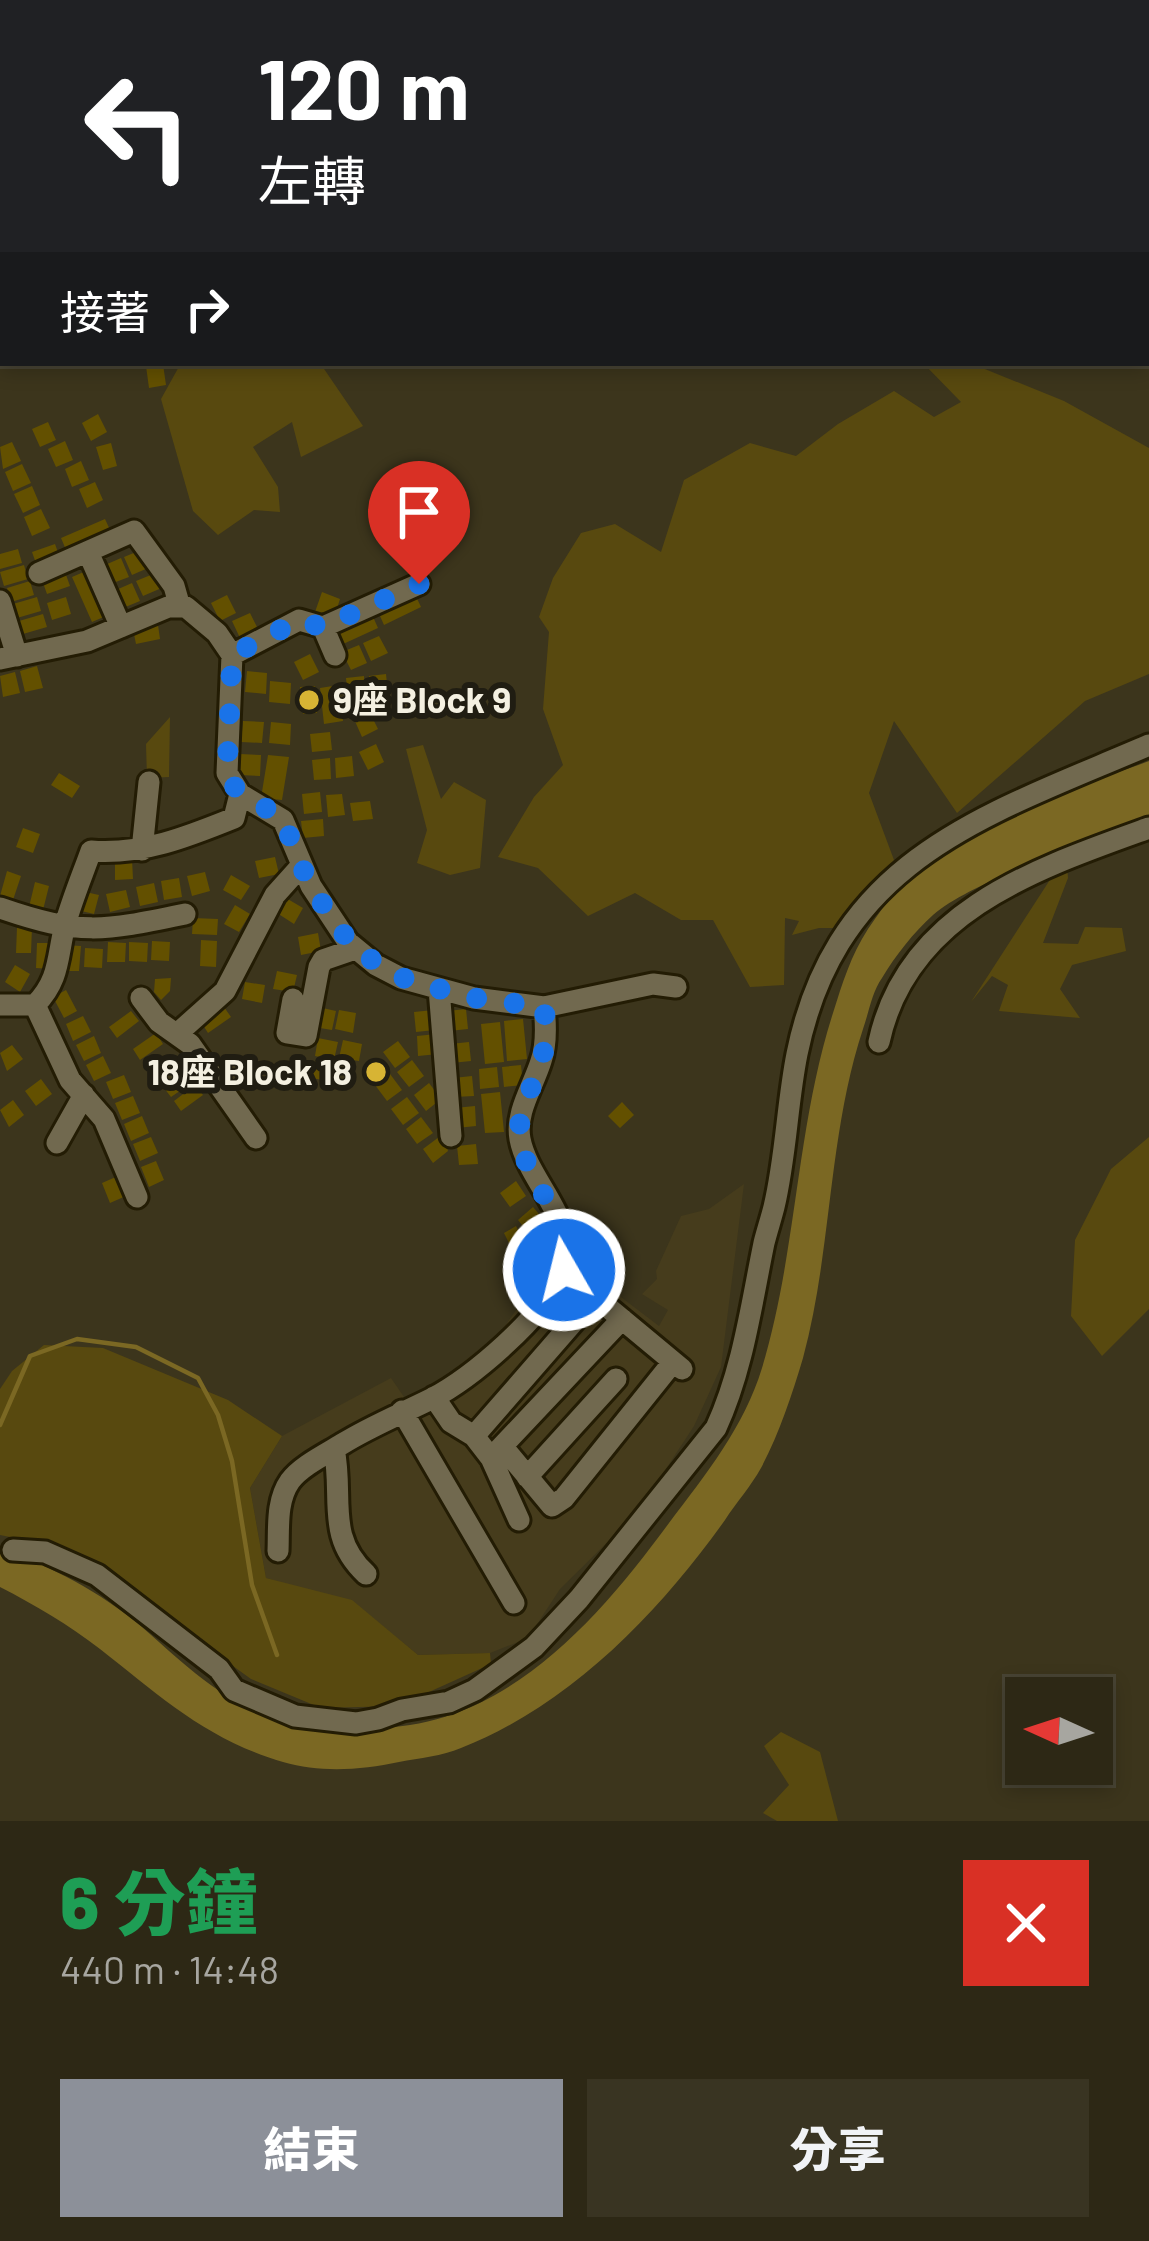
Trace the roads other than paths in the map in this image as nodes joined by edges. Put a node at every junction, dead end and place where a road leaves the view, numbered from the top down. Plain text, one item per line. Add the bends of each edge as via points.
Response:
1 (88, 552) junction
2 (40, 573) dead end
3 (419, 584) dead end
4 (0, 601) edge
5 (180, 608) junction
6 (121, 627) junction
7 (322, 627) junction
8 (232, 655) junction
9 (335, 655) dead end
10 (8, 658) edge
11 (1149, 745) edge
12 (149, 782) dead end
13 (241, 794) junction
14 (1149, 828) edge
15 (142, 850) junction
16 (301, 866) junction
17 (0, 908) edge
18 (185, 914) dead end
19 (64, 928) junction
20 (274, 943) dead end
21 (355, 950) junction
22 (242, 957) junction
23 (676, 987) dead end
24 (439, 989) junction
25 (141, 998) dead end
26 (293, 999) dead end
27 (0, 1005) edge
28 (35, 1005) junction
29 (544, 1007) junction
30 (178, 1034) junction
31 (879, 1042) dead end
32 (84, 1095) junction
33 (451, 1136) dead end
34 (256, 1138) dead end
35 (57, 1143) dead end
36 (136, 1197) dead end
37 (564, 1270) junction
38 (595, 1297) junction
39 (622, 1319) junction
40 (616, 1379) dead end
41 (434, 1397) junction
42 (402, 1411) junction
43 (474, 1436) junction
44 (334, 1449) junction
45 (497, 1452) junction
46 (527, 1477) junction
47 (520, 1520) dead end
48 (13, 1550) dead end
49 (278, 1551) dead end
50 (366, 1574) dead end
51 (514, 1603) dead end

1 - 2 street
1 - 5 street via 134,531 174,586
1 - 6 street
3 - 7 street
4 - 10 street
5 - 6 street
5 - 8 street via 201,617
6 - 10 street
7 - 8 street via 299,620
7 - 9 street
8 - 13 street via 227,773
11 - 48 street via 928,848 849,926 814,994 798,1051 774,1207 731,1396 716,1428 579,1600 499,1674 448,1702 378,1719 295,1716 234,1690 219,1669 98,1575 45,1552
12 - 15 street
13 - 15 street via 234,818
13 - 16 street via 283,820
14 - 31 street via 1020,877 977,904 919,958
15 - 19 street via 91,851
16 - 21 street
16 - 22 street via 275,895
17 - 19 street
18 - 19 street via 104,931
19 - 28 street via 57,975
20 - 22 street
21 - 24 street via 401,978
21 - 26 street via 319,967 306,1036 287,1033
22 - 30 street via 225,991
23 - 29 street via 653,984
24 - 29 street
24 - 33 street
25 - 30 street
27 - 28 street
28 - 32 street
29 - 37 street via 543,1057 519,1132 565,1239
30 - 34 street
32 - 35 street
32 - 36 street via 104,1119
37 - 38 street
37 - 41 street via 518,1331
38 - 39 street
38 - 43 street
39 - 45 street
39 - 46 street via 678,1366 564,1498 548,1504
40 - 46 street
41 - 42 street
41 - 43 street
42 - 44 street
42 - 51 street
43 - 45 street
44 - 49 street via 292,1478 281,1500
44 - 50 street via 341,1537
45 - 46 street
45 - 47 street

